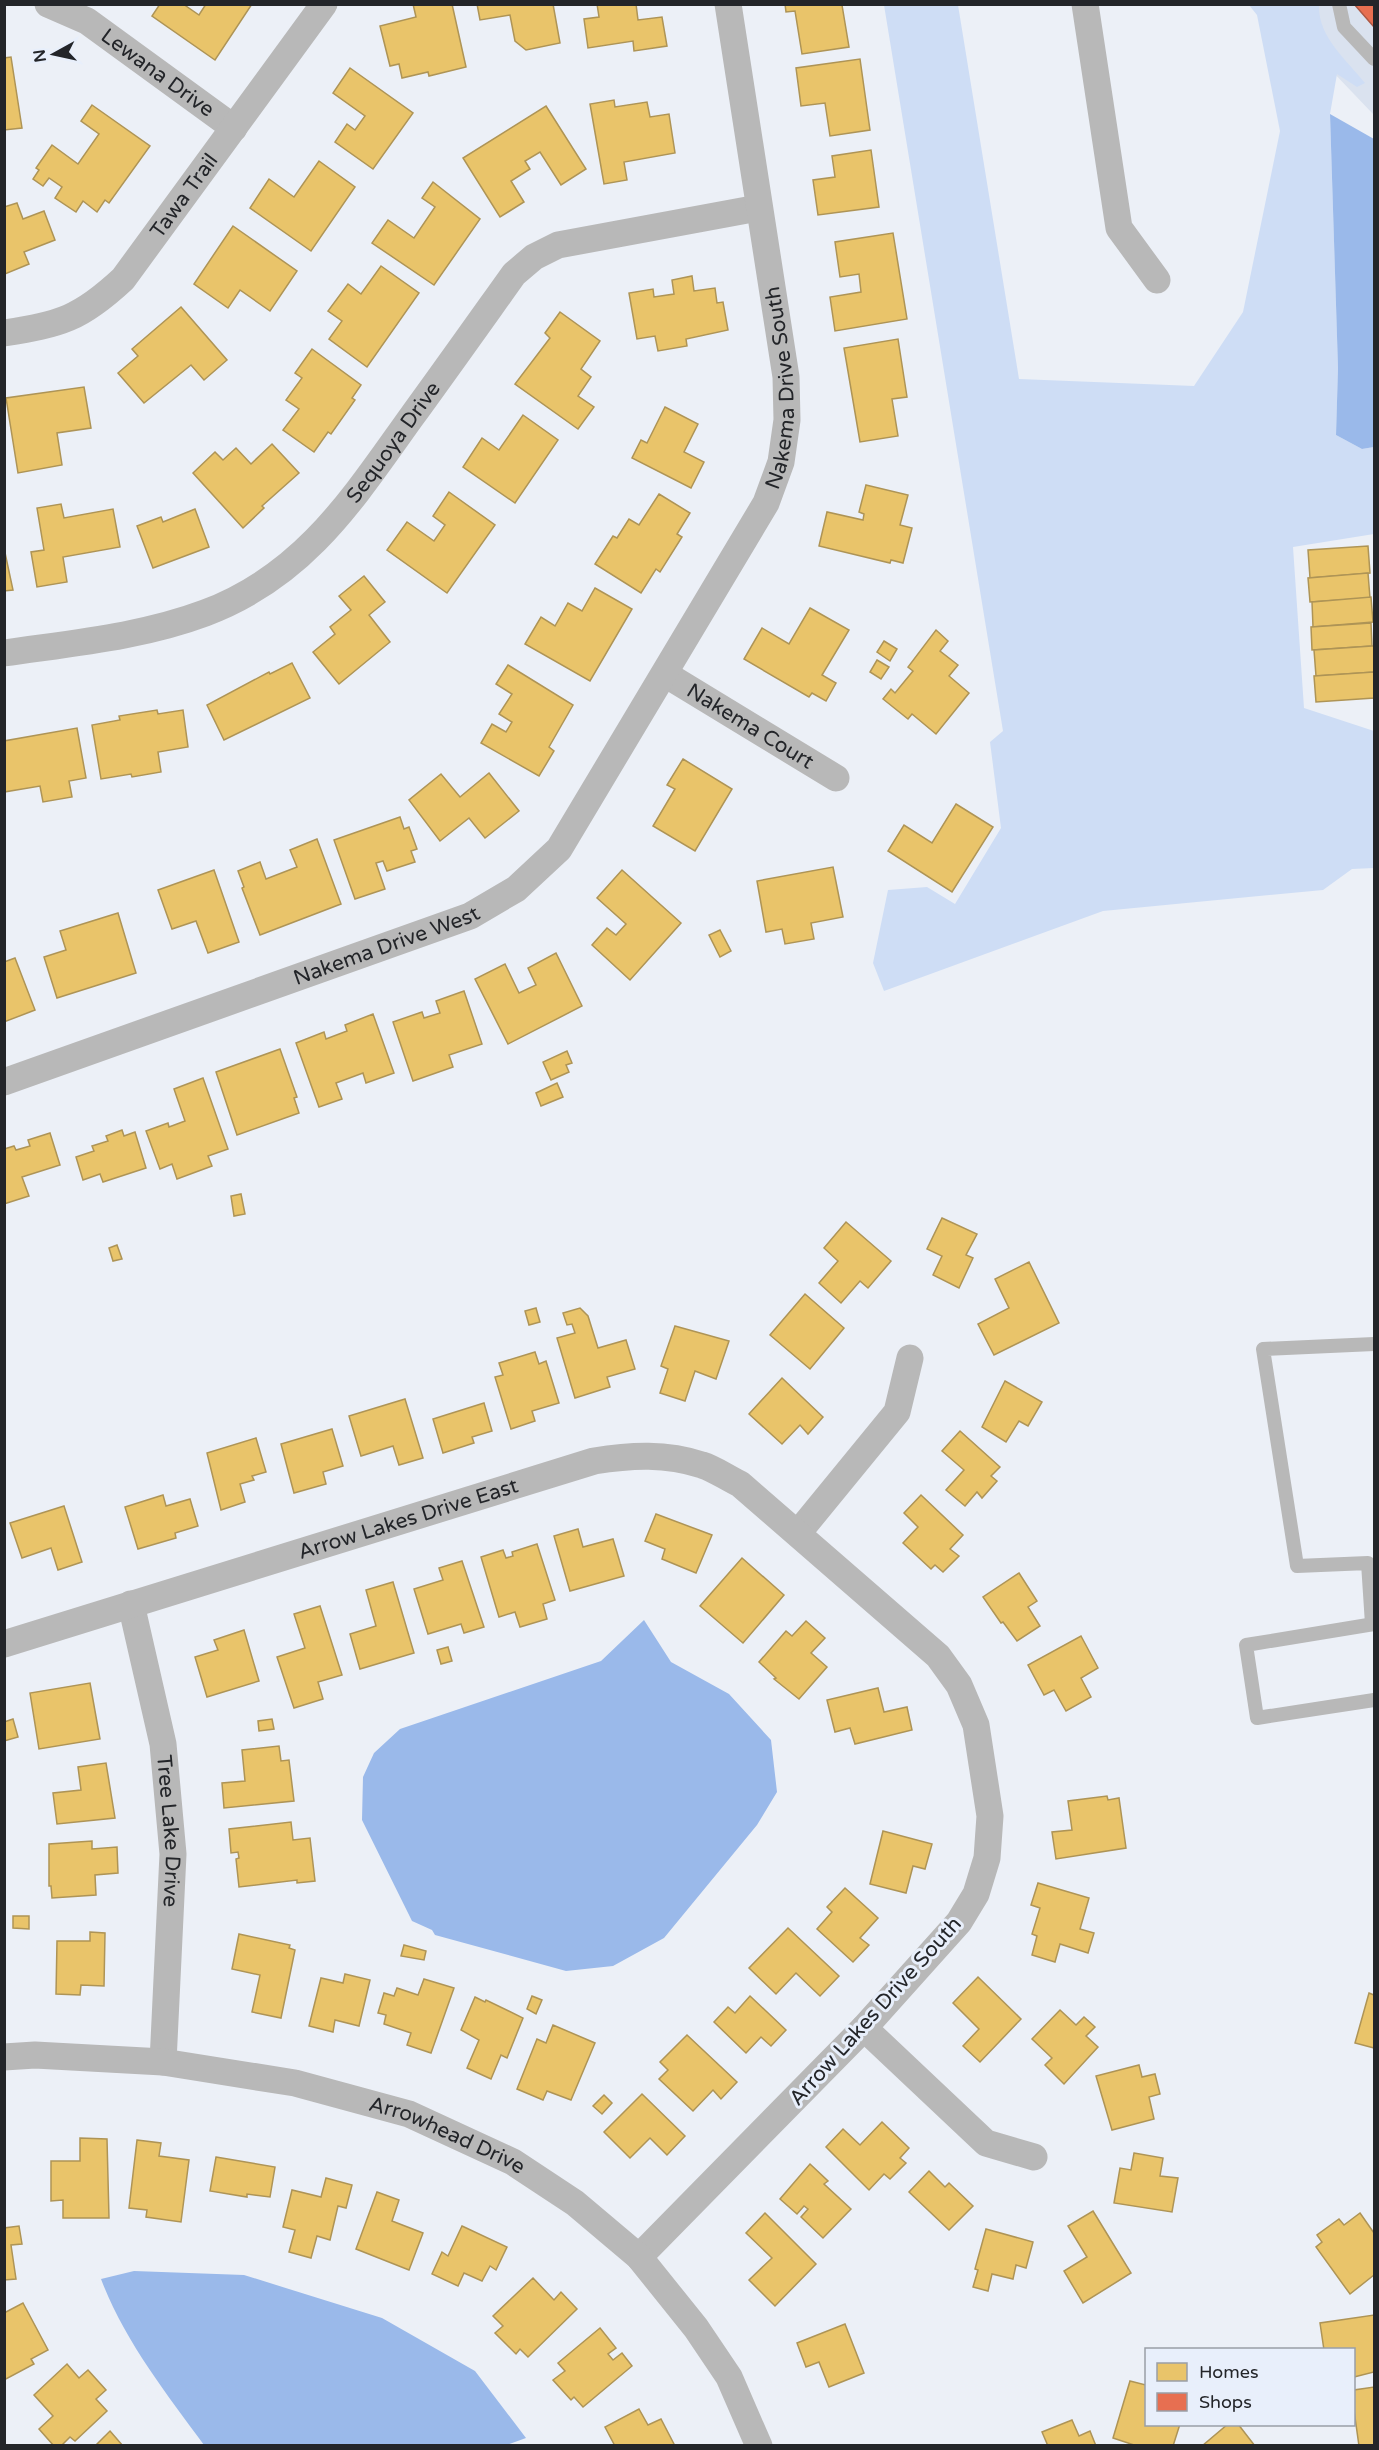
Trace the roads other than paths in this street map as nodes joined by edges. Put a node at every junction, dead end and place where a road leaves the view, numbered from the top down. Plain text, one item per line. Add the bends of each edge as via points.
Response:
1 (48, 4) edge
2 (324, 4) edge
3 (728, 4) edge
4 (1085, 4) edge
5 (1339, 4) edge
6 (1374, 59) edge
7 (234, 128) junction
8 (758, 208) junction
9 (1157, 280) dead end
10 (4, 333) edge
11 (4, 653) edge
12 (665, 674) junction
13 (836, 778) dead end
14 (4, 1082) edge
15 (1374, 1344) edge
16 (910, 1358) dead end
17 (798, 1533) junction
18 (131, 1605) junction
19 (1373, 1624) edge
20 (4, 1644) edge
21 (1374, 1700) edge
22 (864, 2028) junction
23 (4, 2057) edge
24 (163, 2062) junction
25 (1034, 2157) dead end
26 (639, 2258) junction
27 (759, 2445) edge

1 - 7 street, Lewana Drive via 87,21
2 - 7 street, Tawa Trail
3 - 8 street, Nakema Drive South
4 - 9 street via 1119,228
5 - 6 lane via 1344,27
7 - 10 street, Tawa Trail via 123,279 98,302 50,326
8 - 11 street, Sequoya Drive via 558,245 534,257 514,274 345,510 309,549 258,587 207,613 148,631
8 - 12 street, Nakema Drive South via 786,377 787,420 781,462 766,503
12 - 13 street, Nakema Court
12 - 14 street, Nakema Drive West via 559,849 516,889 470,916
15 - 19 lane via 1263,1348 1297,1566 1368,1563
16 - 17 street via 897,1412
17 - 18 street, Arrow Lakes Drive East via 740,1484 703,1465 666,1456 626,1456 594,1461
17 - 22 street, Arrow Lakes Drive South via 938,1656 958,1685 976,1725 990,1816 987,1858 976,1894 959,1923
18 - 20 street, Arrow Lakes Drive East
18 - 24 street, Tree Lake Drive via 163,1744 172,1854
19 - 21 lane via 1246,1645 1257,1718
22 - 25 street via 986,2143
22 - 26 street, Arrow Lakes Drive South
23 - 24 street, Arrowhead Drive
24 - 26 street, Arrowhead Drive via 296,2083 409,2114 513,2162 575,2203
26 - 27 street, Arrowhead Drive via 696,2328 729,2377

